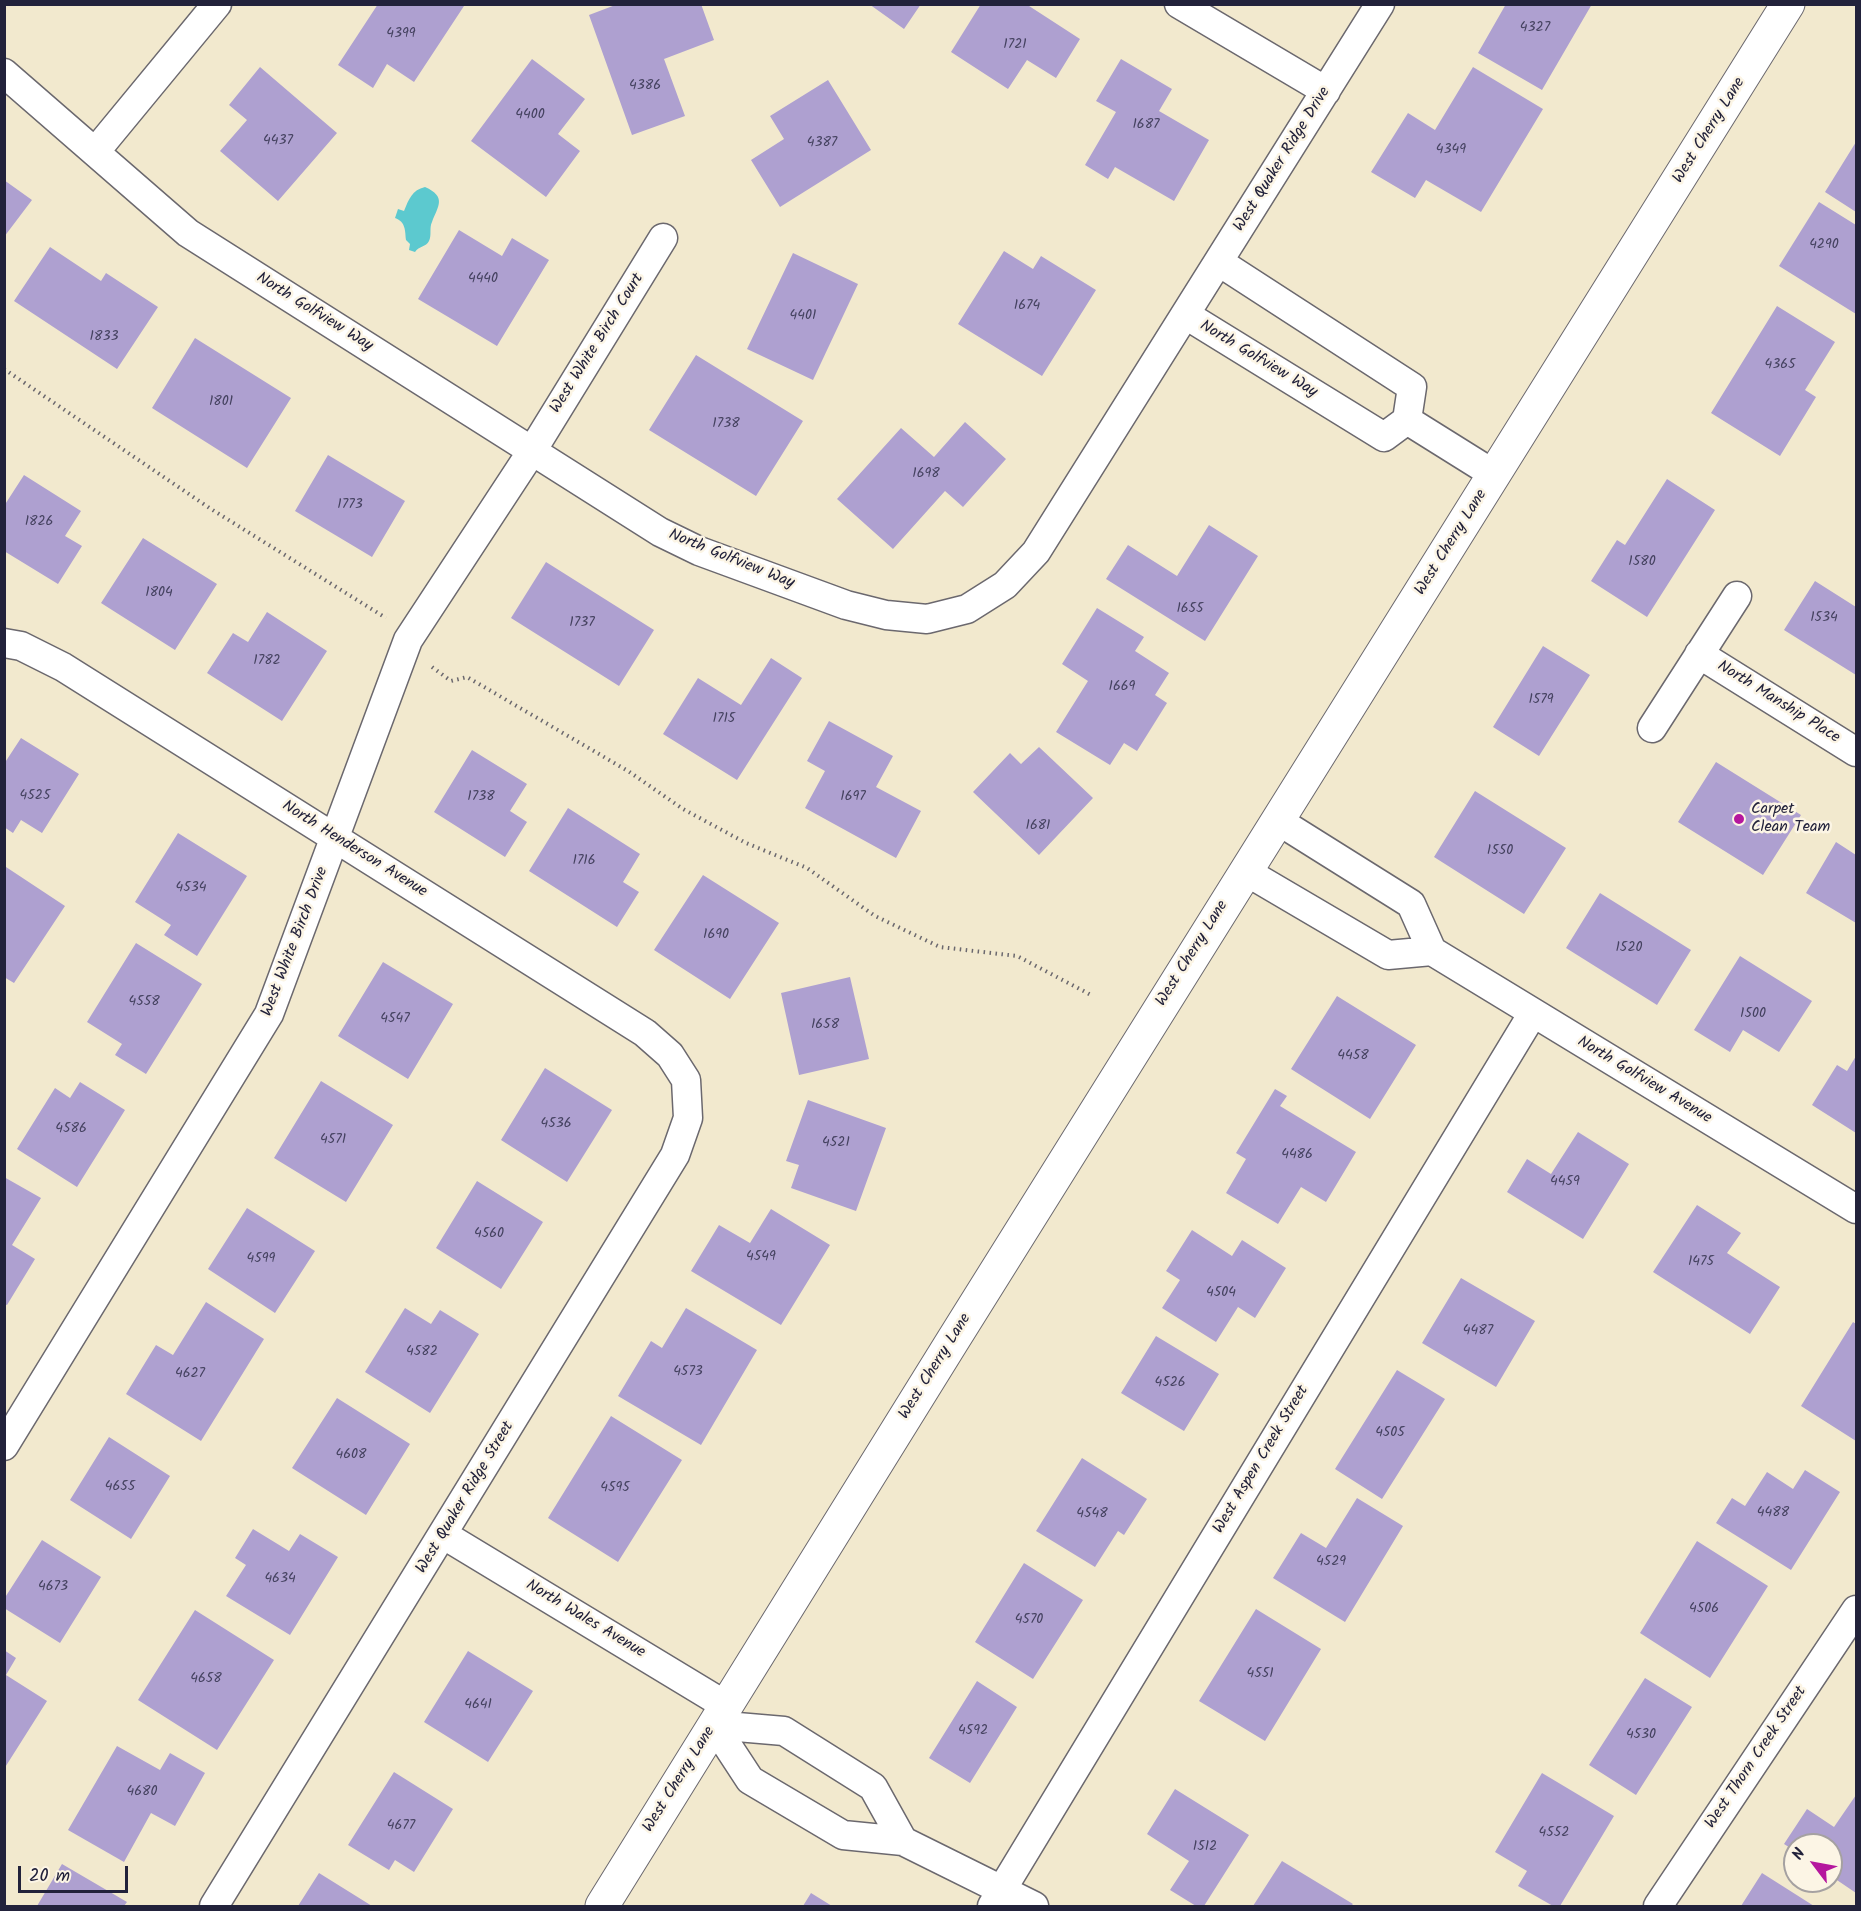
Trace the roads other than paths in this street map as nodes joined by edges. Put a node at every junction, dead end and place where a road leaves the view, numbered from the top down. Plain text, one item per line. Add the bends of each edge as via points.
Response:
1 (217, 4) edge
2 (1179, 4) edge
3 (1380, 4) edge
4 (1788, 4) edge
5 (4, 73) edge
6 (1326, 91) junction
7 (95, 153) junction
8 (663, 238) dead end
9 (1219, 262) junction
10 (1186, 315) junction
11 (1407, 420) junction
12 (532, 451) junction
13 (1495, 475) junction
14 (1737, 596) dead end
15 (4, 643) edge
16 (1699, 654) junction
17 (1652, 728) dead end
18 (1857, 752) edge
19 (1277, 820) junction
20 (336, 838) junction
21 (1245, 871) junction
22 (1432, 951) junction
23 (1533, 1013) junction
24 (686, 1080) joint
25 (1857, 1209) edge
26 (4, 1446) edge
27 (444, 1534) junction
28 (1857, 1610) edge
29 (720, 1715) junction
30 (903, 1841) junction
31 (997, 1898) edge
32 (213, 1906) edge
33 (603, 1906) edge
34 (1034, 1906) edge
35 (1658, 1906) edge

1 - 7 street
2 - 6 street
3 - 6 street, West Quaker Ridge Drive
4 - 13 main road, West Cherry Lane
5 - 7 street, North Golfview Way
6 - 9 street, West Quaker Ridge Drive
7 - 12 street, North Golfview Way via 189,233
8 - 12 street, West White Birch Court
9 - 10 street, West Quaker Ridge Drive
9 - 11 street via 1412,387
10 - 11 street, North Golfview Way via 1384,437
10 - 12 street, North Golfview Way via 1036,552 1005,585 967,609 927,619 886,615 846,605 699,551 660,532
11 - 13 street
12 - 20 street, West White Birch Drive via 408,640
13 - 19 main road, West Cherry Lane
14 - 16 street, North Manship Place
15 - 20 street, North Henderson Avenue via 21,646 63,667
16 - 17 street, North Manship Place
16 - 18 street, North Manship Place
19 - 21 main road, West Cherry Lane
19 - 22 street via 1411,904
20 - 24 street, North Henderson Avenue via 645,1033 670,1055
20 - 26 street, West White Birch Drive via 270,1014
21 - 22 street via 1389,955
21 - 29 main road, West Cherry Lane
22 - 23 street, North Golfview Avenue
23 - 25 street, North Golfview Avenue
23 - 31 street, West Aspen Creek Street
24 - 27 street, West Quaker Ridge Street via 688,1118 675,1155
27 - 29 street, North Wales Avenue
27 - 32 street, West Quaker Ridge Street
28 - 35 street, West Thorn Creek Street
29 - 30 street, North Wales Avenue via 784,1731 873,1786
29 - 30 street, North Wales Avenue via 750,1780 843,1835
29 - 33 main road, West Cherry Lane
30 - 31 street, North Wales Avenue
31 - 34 street, North Wales Avenue

